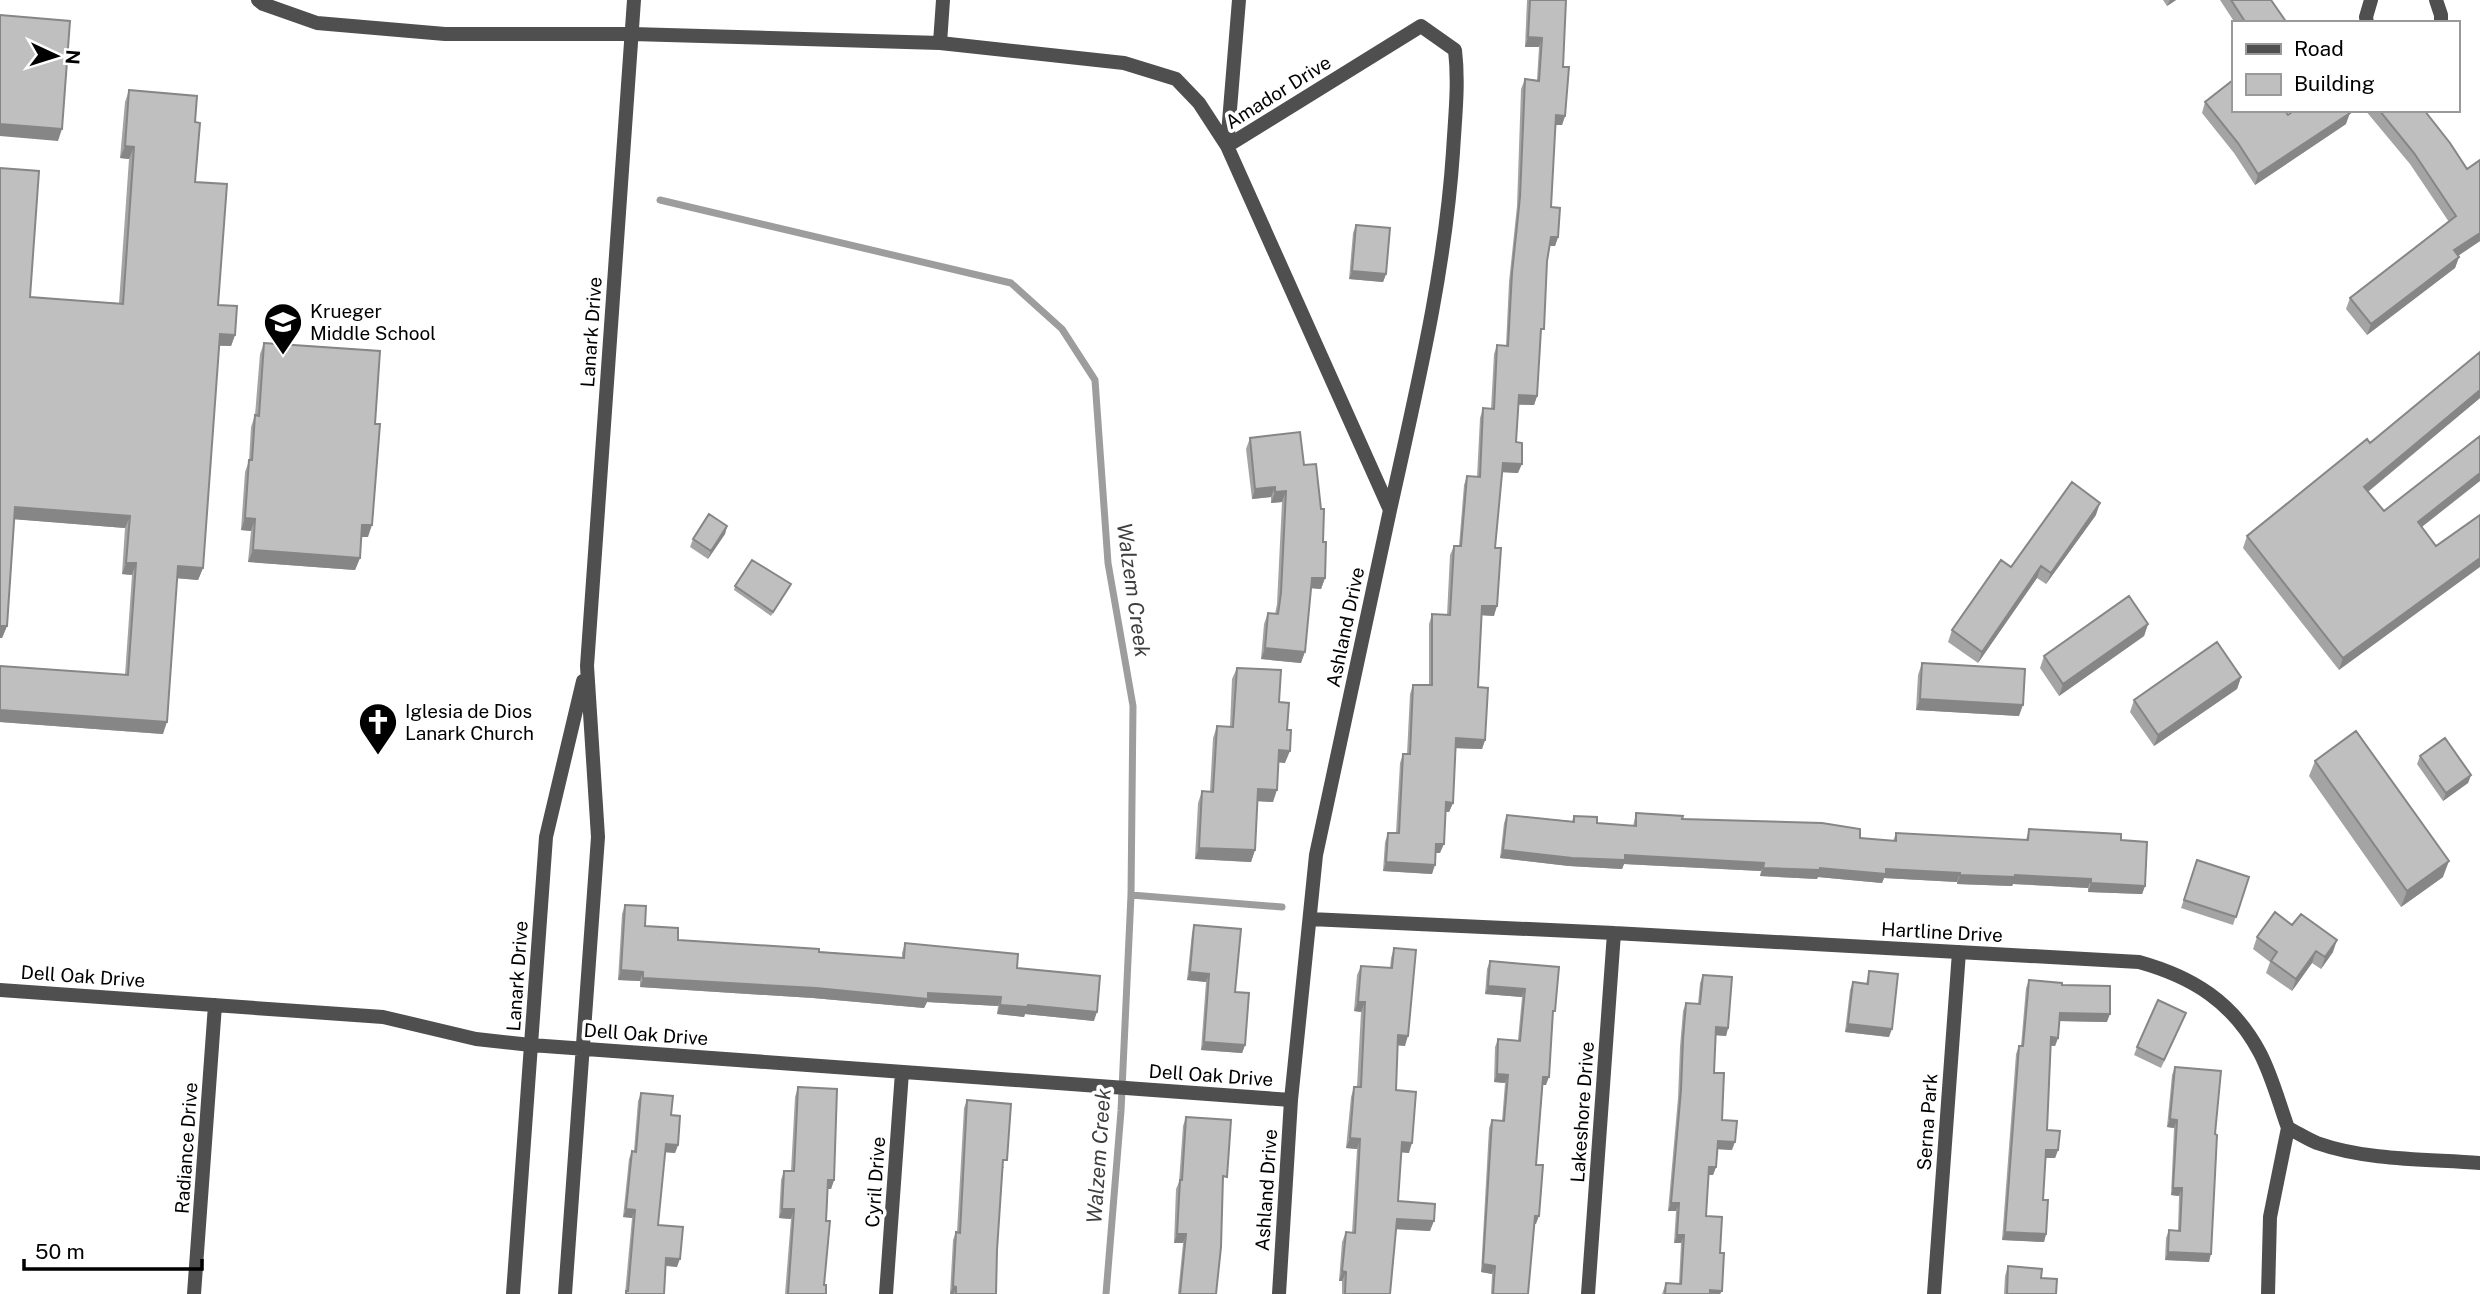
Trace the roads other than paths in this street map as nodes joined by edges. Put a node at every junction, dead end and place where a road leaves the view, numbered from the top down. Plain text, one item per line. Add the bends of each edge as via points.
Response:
1 (634, 0) edge
2 (943, 0) edge
3 (1239, 0) edge
4 (2371, 0) edge
5 (2436, 0) edge
6 (262, 1) edge
7 (2367, 21) edge
8 (2441, 21) edge
9 (632, 34) junction
10 (940, 43) junction
11 (1227, 146) junction
12 (1390, 510) junction
13 (587, 666) junction
14 (1310, 919) junction
15 (1614, 933) junction
16 (1959, 952) junction
17 (0, 990) edge
18 (215, 1005) junction
19 (531, 1045) junction
20 (583, 1049) junction
21 (902, 1072) junction
22 (1291, 1100) junction
23 (2288, 1128) junction
24 (2480, 1163) edge
25 (194, 1294) edge
26 (513, 1294) edge
27 (565, 1294) edge
28 (886, 1294) edge
29 (1279, 1294) edge
30 (1588, 1294) edge
31 (1934, 1294) edge
32 (2268, 1294) edge

1 - 9 street, Lanark Drive
2 - 10 street
3 - 11 street
4 - 7 street
5 - 8 street
6 - 9 street, Amador Drive via 317,23 445,34
9 - 10 street, Amador Drive
9 - 13 street, Lanark Drive
10 - 11 street, Amador Drive via 1124,63 1176,79 1199,103
11 - 12 street
11 - 12 street, Amador Drive via 1421,26 1455,50 1458,79 1451,186 1434,310
12 - 14 street, Ashland Drive via 1316,855
13 - 19 street, Lanark Drive via 547,837
13 - 20 street, Lanark Drive via 598,837
14 - 15 street, Hartline Drive
14 - 22 street, Ashland Drive
15 - 16 street, Hartline Drive
15 - 30 street, Lakeshore Drive
16 - 23 street, Hartline Drive via 2139,962 2172,971 2229,1010 2260,1052
16 - 31 street, Serna Park
17 - 18 street, Dell Oak Drive
18 - 19 street, Dell Oak Drive via 383,1017 476,1039
18 - 25 street, Radiance Drive
19 - 20 street, Dell Oak Drive
19 - 26 street, Lanark Drive
20 - 21 street, Dell Oak Drive
20 - 27 street, Lanark Drive
21 - 22 street, Dell Oak Drive
21 - 28 street, Cyril Drive
22 - 29 street, Ashland Drive
23 - 24 street via 2340,1149
23 - 32 street via 2270,1217

